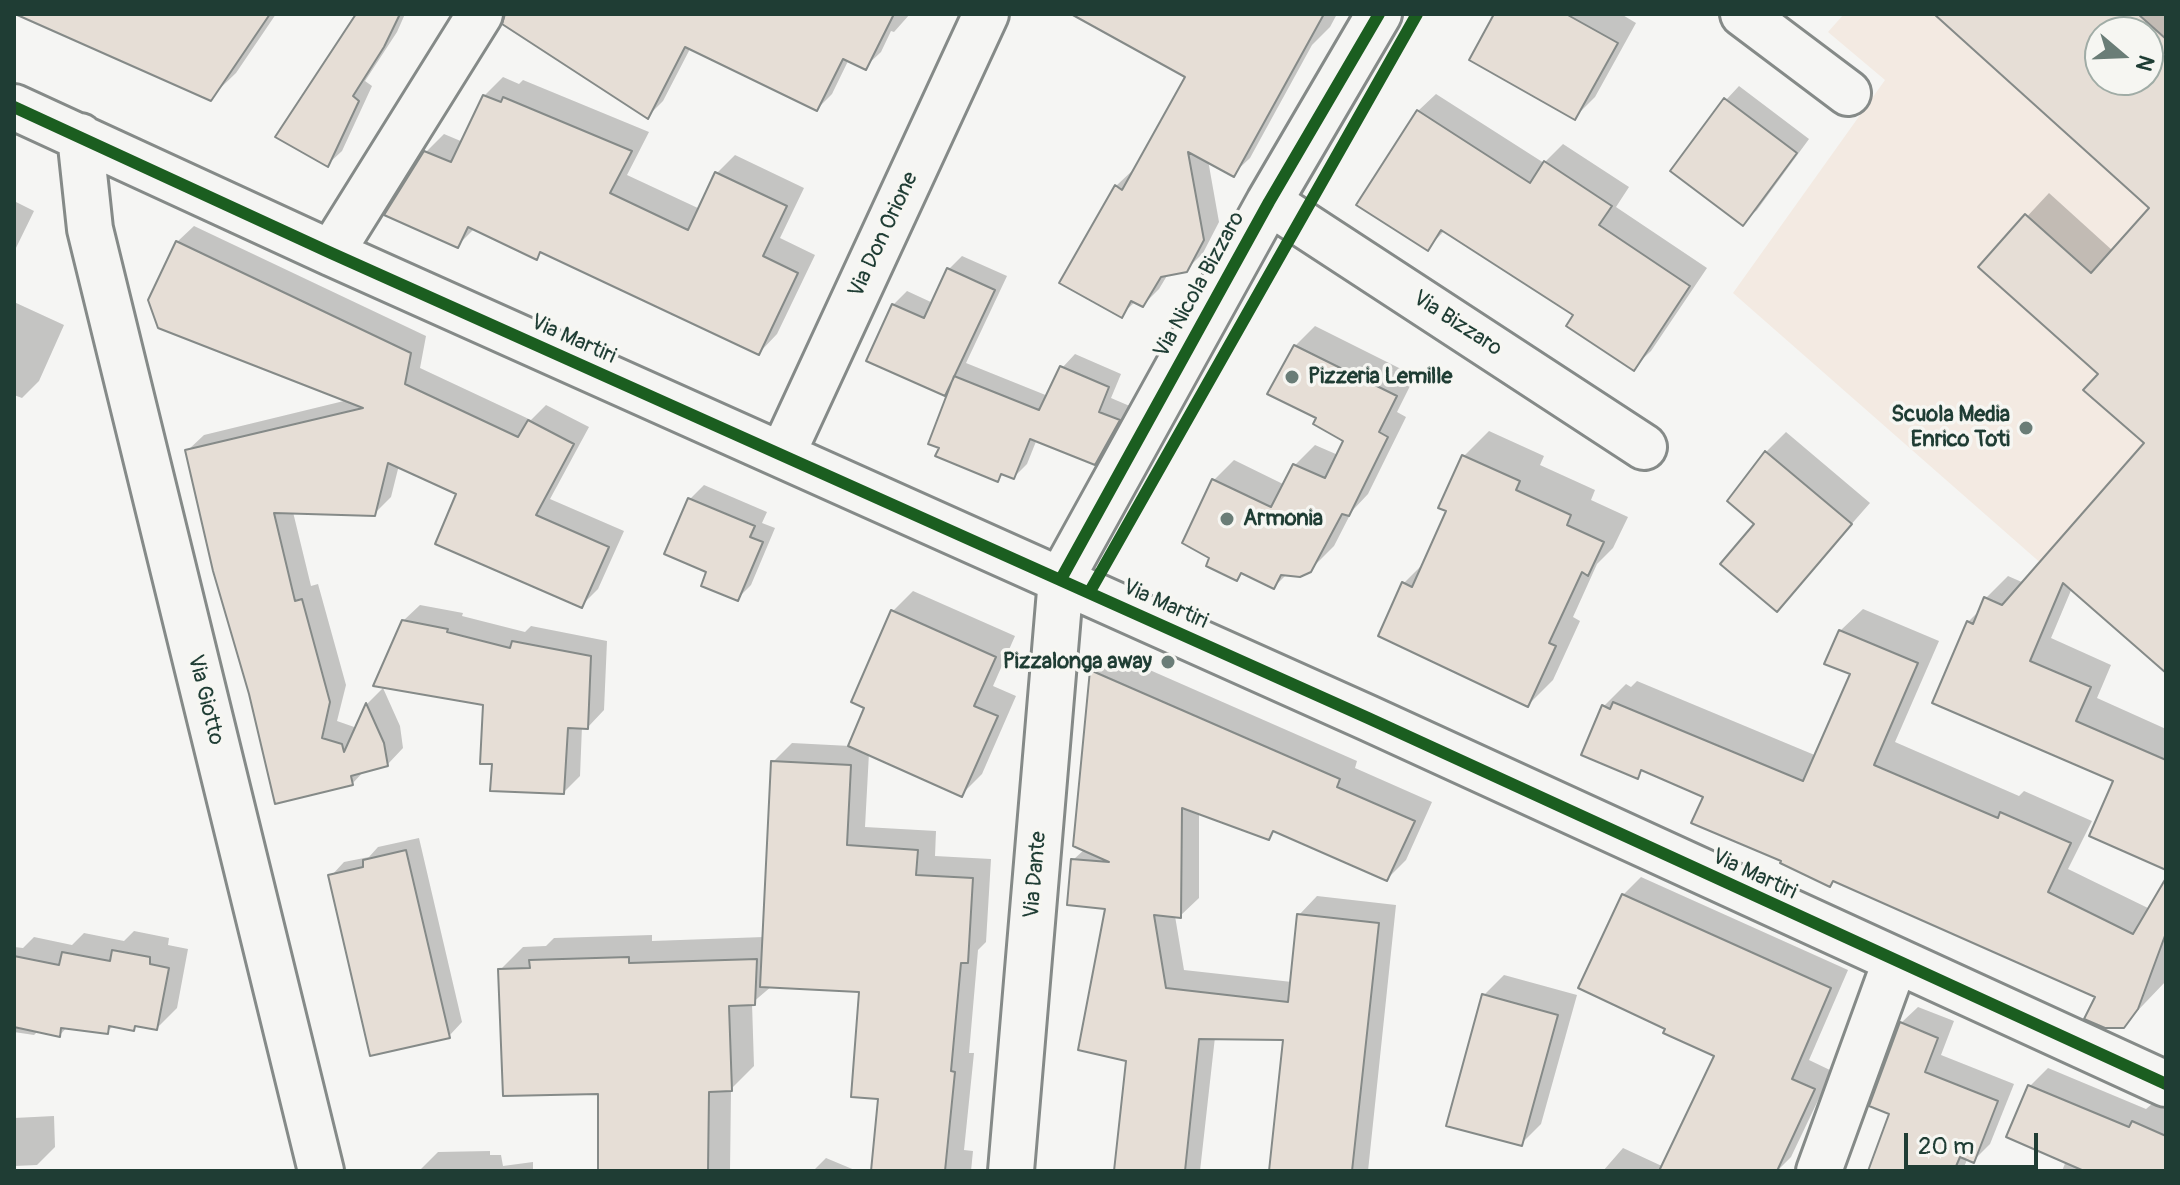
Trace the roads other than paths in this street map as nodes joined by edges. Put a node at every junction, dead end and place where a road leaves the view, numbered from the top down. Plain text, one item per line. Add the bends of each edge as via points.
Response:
1 (480, 14) edge
2 (986, 14) edge
3 (1379, 14) edge
4 (1743, 14) edge
5 (1848, 93) dead end
6 (14, 107) edge
7 (80, 136) junction
8 (136, 161) junction
9 (1269, 202) junction
10 (90, 229) junction
11 (331, 253) junction
12 (1644, 447) dead end
13 (782, 455) junction
14 (1061, 579) junction
15 (1895, 962) junction
16 (2166, 1084) edge
17 (321, 1171) edge
18 (1011, 1171) edge
19 (1819, 1171) edge

1 - 11 street
2 - 13 street, Via Don Orione
3 - 9 street, Via Nicola Bizzaro
4 - 5 street
6 - 7 street, Via Martiri
7 - 8 street, Via Martiri
7 - 10 street, Via Giotto
8 - 10 street
8 - 11 street, Via Martiri
9 - 12 street, Via Bizzaro
9 - 14 street, Via Nicola Bizzaro
10 - 17 street, Via Giotto
11 - 13 street, Via Martiri
13 - 14 street, Via Martiri
14 - 15 street, Via Martiri
14 - 18 street, Via Dante
15 - 16 street, Via Martiri
15 - 19 street

